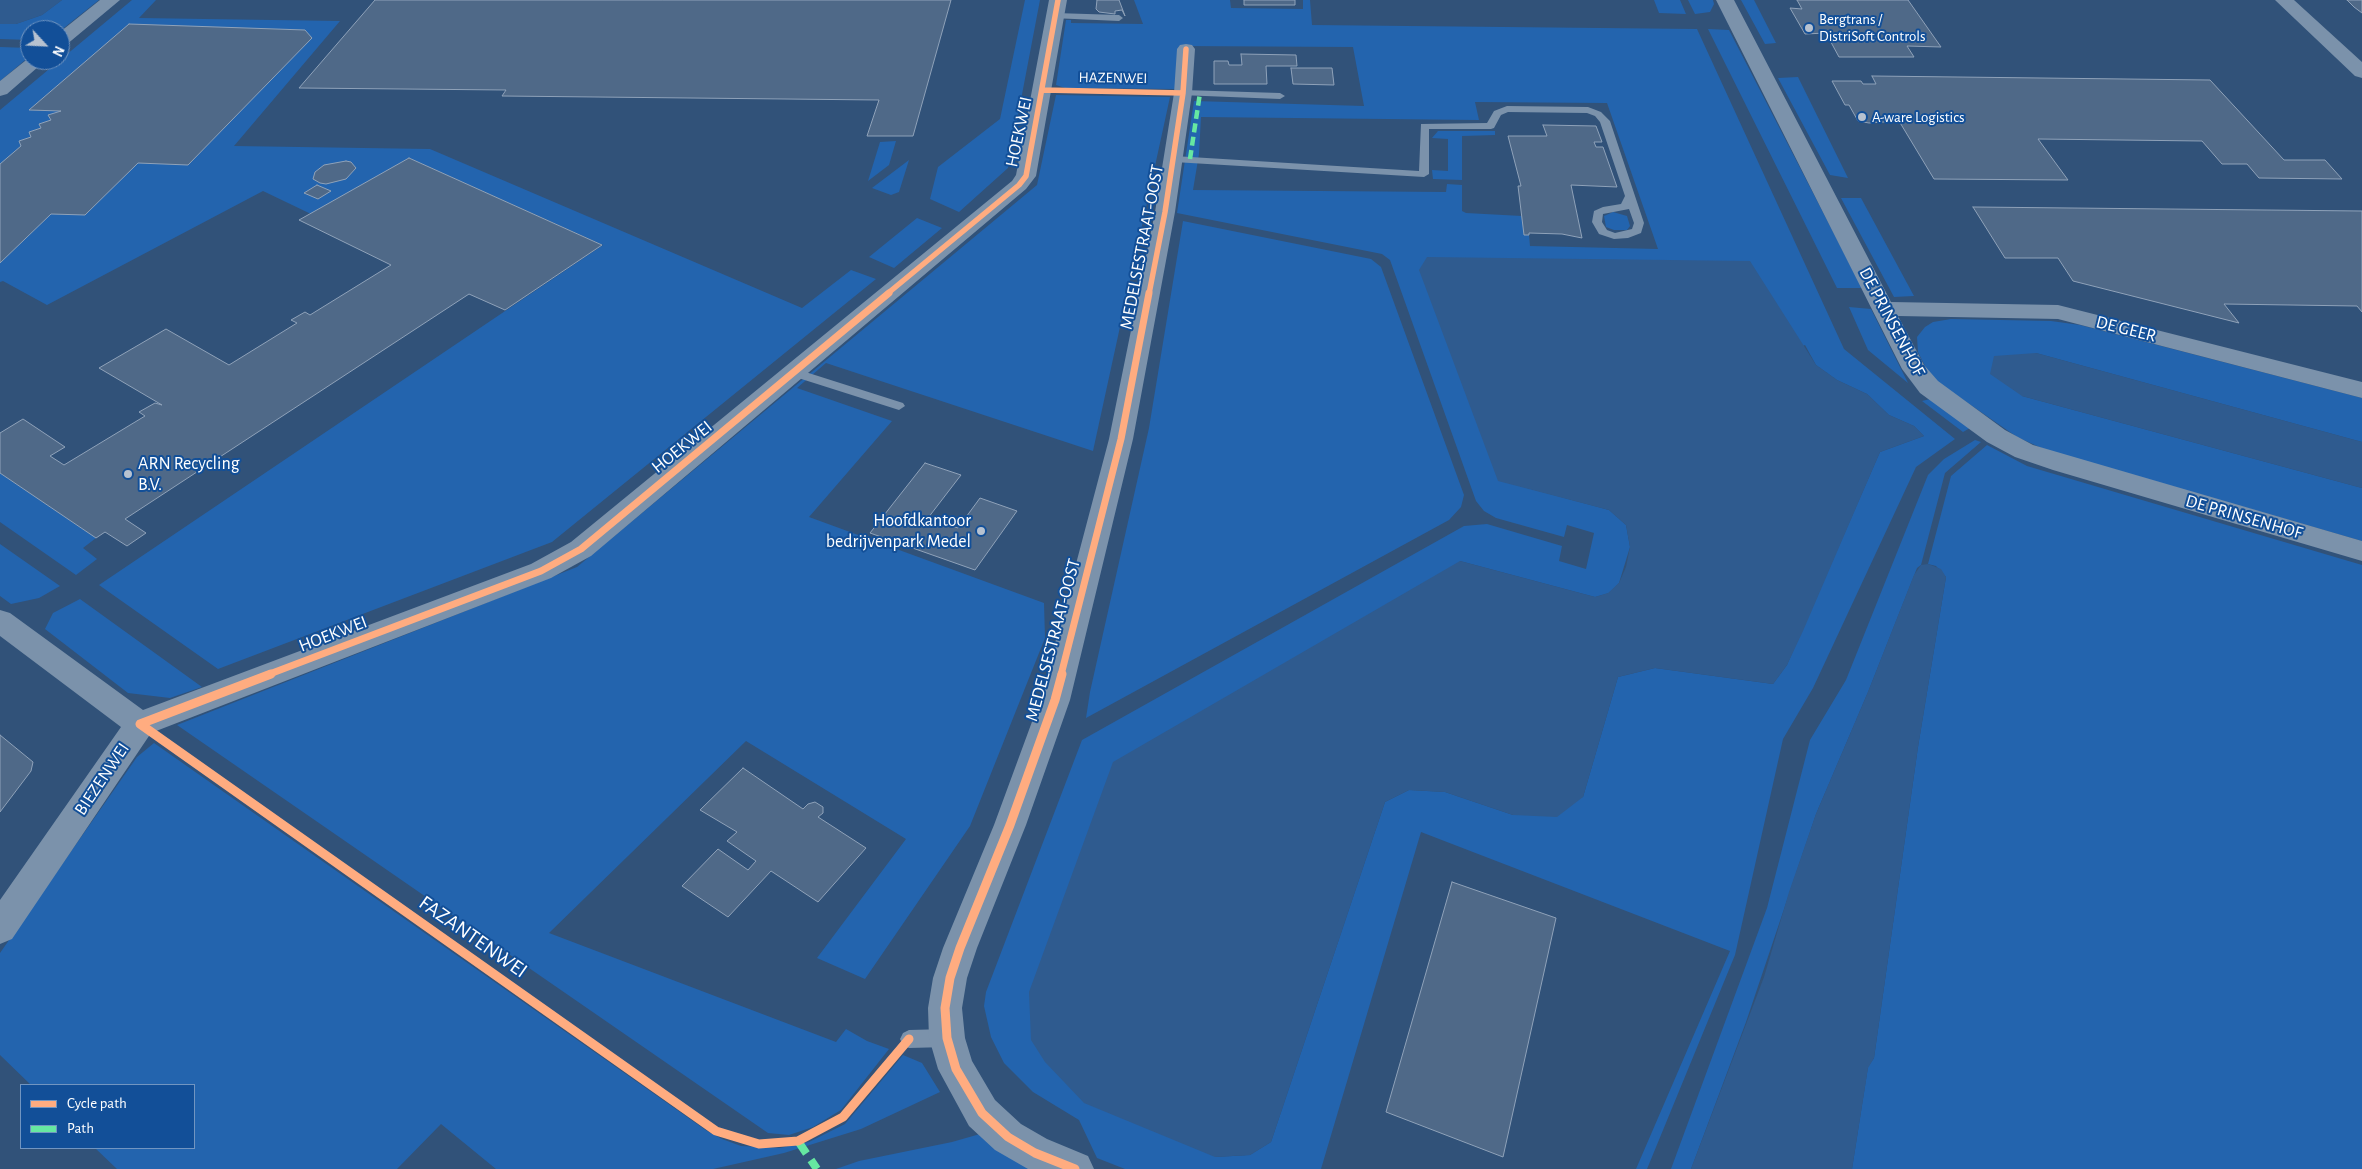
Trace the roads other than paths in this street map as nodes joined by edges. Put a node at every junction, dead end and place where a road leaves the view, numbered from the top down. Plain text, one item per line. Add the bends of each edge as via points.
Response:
1 (111, 0) edge
2 (1725, 0) edge
3 (2284, 0) edge
4 (1056, 8) edge
5 (1119, 18) dead end
6 (70, 33) edge
7 (1186, 49) dead end
8 (25, 70) edge
9 (2362, 72) edge
10 (0, 90) edge
11 (1182, 93) junction
12 (1280, 96) dead end
13 (1174, 159) junction
14 (1630, 196) junction
15 (1885, 309) junction
16 (796, 373) junction
17 (2362, 390) edge
18 (898, 406) dead end
19 (2362, 551) edge
20 (0, 621) edge
21 (140, 724) junction
22 (0, 928) edge
23 (947, 1038) junction
24 (909, 1039) dead end
25 (1075, 1169) edge

1 - 6 street
2 - 15 street, DE PRINSENHOF
3 - 9 street
4 - 5 lane
4 - 16 street, HOEKWEI via 1026,176
7 - 11 street, MEDELSESTRAAT-OOST
8 - 10 street
11 - 12 lane
11 - 13 street, MEDELSESTRAAT-OOST
13 - 14 lane via 1424,174 1424,126 1490,126 1497,113 1508,109 1588,110 1605,121
13 - 23 street, MEDELSESTRAAT-OOST via 1121,439 1060,680 1010,825 950,978 945,1008
14 - 14 lane via 1639,222 1637,231 1622,236 1603,232 1597,222 1598,213 1625,207
15 - 17 street, DE GEER via 2058,312
15 - 19 street, DE PRINSENHOF via 1920,378 1944,399 2010,444 2062,464
16 - 18 lane
16 - 21 street, HOEKWEI via 581,549 541,571
20 - 21 street, BIEZENWEI
21 - 22 street, BIEZENWEI
23 - 24 lane
23 - 25 street, MEDELSESTRAAT-OOST via 956,1069 982,1113 1008,1137 1035,1153

